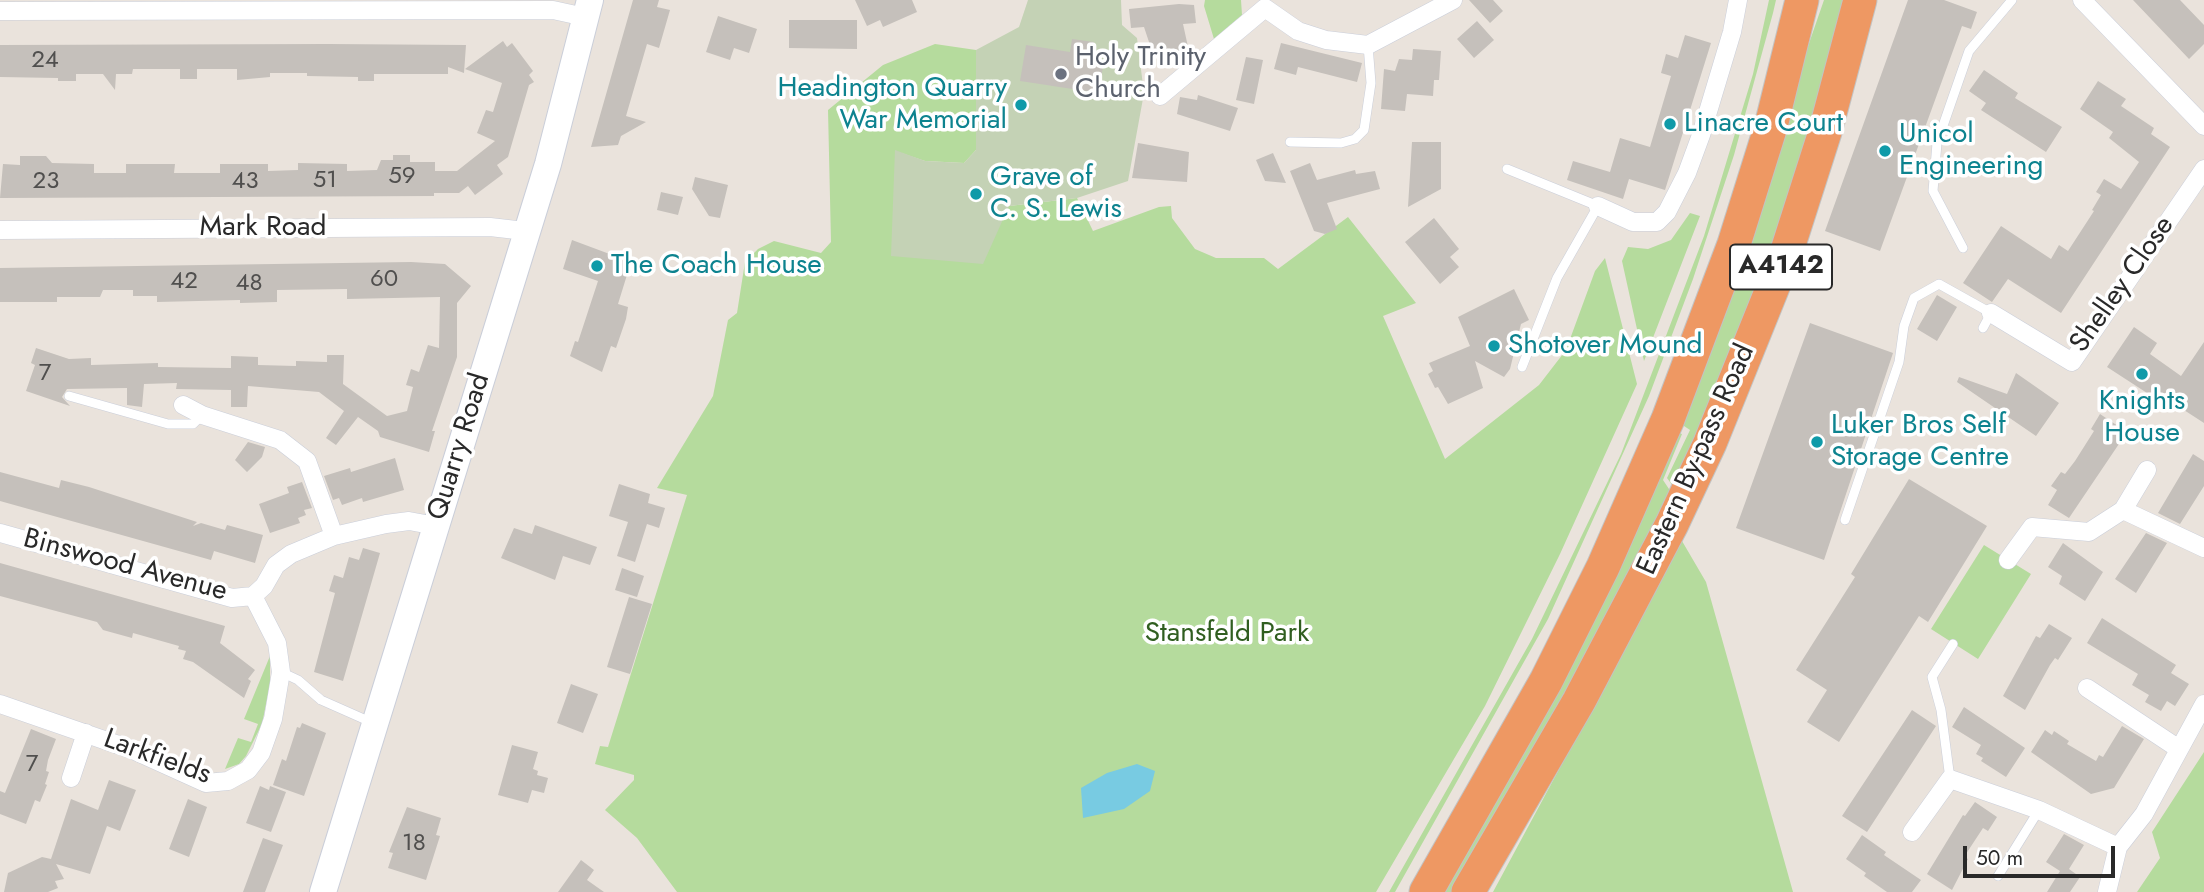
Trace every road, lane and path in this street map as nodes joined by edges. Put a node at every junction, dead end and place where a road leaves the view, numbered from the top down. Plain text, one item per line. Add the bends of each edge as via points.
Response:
1 (1453, 0) edge
2 (1738, 0) edge
3 (1802, 0) edge
4 (1860, 0) edge
5 (2012, 0) edge
6 (2083, 3) edge
7 (1265, 4) edge
8 (588, 8) edge
9 (0, 11) edge
10 (1368, 45) junction
11 (1160, 96) dead end
12 (2204, 126) edge
13 (1290, 142) dead end
14 (1507, 169) dead end
15 (2204, 169) edge
16 (1598, 205) junction
17 (0, 230) edge
18 (526, 231) junction
19 (1964, 248) dead end
20 (1987, 320) joint
21 (1522, 367) dead end
22 (69, 396) dead end
23 (183, 405) dead end
24 (202, 415) junction
25 (2147, 470) dead end
26 (2123, 510) junction
27 (1845, 520) dead end
28 (436, 526) junction
29 (0, 533) edge
30 (334, 536) junction
31 (2204, 548) edge
32 (2008, 560) dead end
33 (253, 596) junction
34 (1953, 643) dead end
35 (281, 672) junction
36 (2087, 688) dead end
37 (0, 704) edge
38 (2204, 704) edge
39 (374, 724) junction
40 (86, 733) junction
41 (2179, 750) junction
42 (71, 778) dead end
43 (1950, 779) junction
44 (2039, 810) junction
45 (1912, 832) dead end
46 (2118, 847) junction
47 (1998, 877) dead end
48 (323, 892) edge
49 (1426, 892) edge
50 (1468, 892) edge
51 (2107, 892) edge

1 - 10 street
2 - 16 street via 1702,135 1667,212 1657,222 1633,222
3 - 49 highway, Eastern By-pass Road / A4142 via 1739,231 1668,419 1603,568 1546,681
4 - 50 highway, Eastern By-pass Road / A4142 via 1785,257 1710,443 1579,701
5 - 19 lane via 1969,51 1937,143 1933,191
6 - 12 street
7 - 10 street via 1298,32
7 - 11 street
8 - 9 street
8 - 18 street, Quarry Road
10 - 13 lane via 1371,83 1364,130 1340,144
14 - 16 lane
15 - 20 street, Shelley Close via 2072,362
16 - 21 lane via 1557,278
17 - 18 street, Mark Road via 491,227
18 - 28 street, Quarry Road
20 - 27 lane via 1939,284 1914,298 1899,362
22 - 24 lane via 168,424 193,424
23 - 24 street
24 - 30 street via 280,440 307,461
25 - 26 street
26 - 31 street
26 - 32 street via 2089,532 2032,527
28 - 30 street, Binswood Avenue via 386,524
28 - 39 street, Quarry Road
29 - 33 street, Binswood Avenue via 221,595
30 - 33 street, Binswood Avenue via 276,565
33 - 35 street, Larkfields via 277,643
34 - 43 lane via 1932,677
35 - 39 lane via 321,700
35 - 40 street, Larkfields via 261,753 248,770 228,781 206,783
36 - 41 street
37 - 40 street, Larkfields
38 - 41 street
39 - 48 street, Quarry Road
40 - 42 street, Larkfields
41 - 46 street via 2144,814
43 - 44 street
43 - 45 street
44 - 46 street
44 - 47 lane
46 - 51 street

